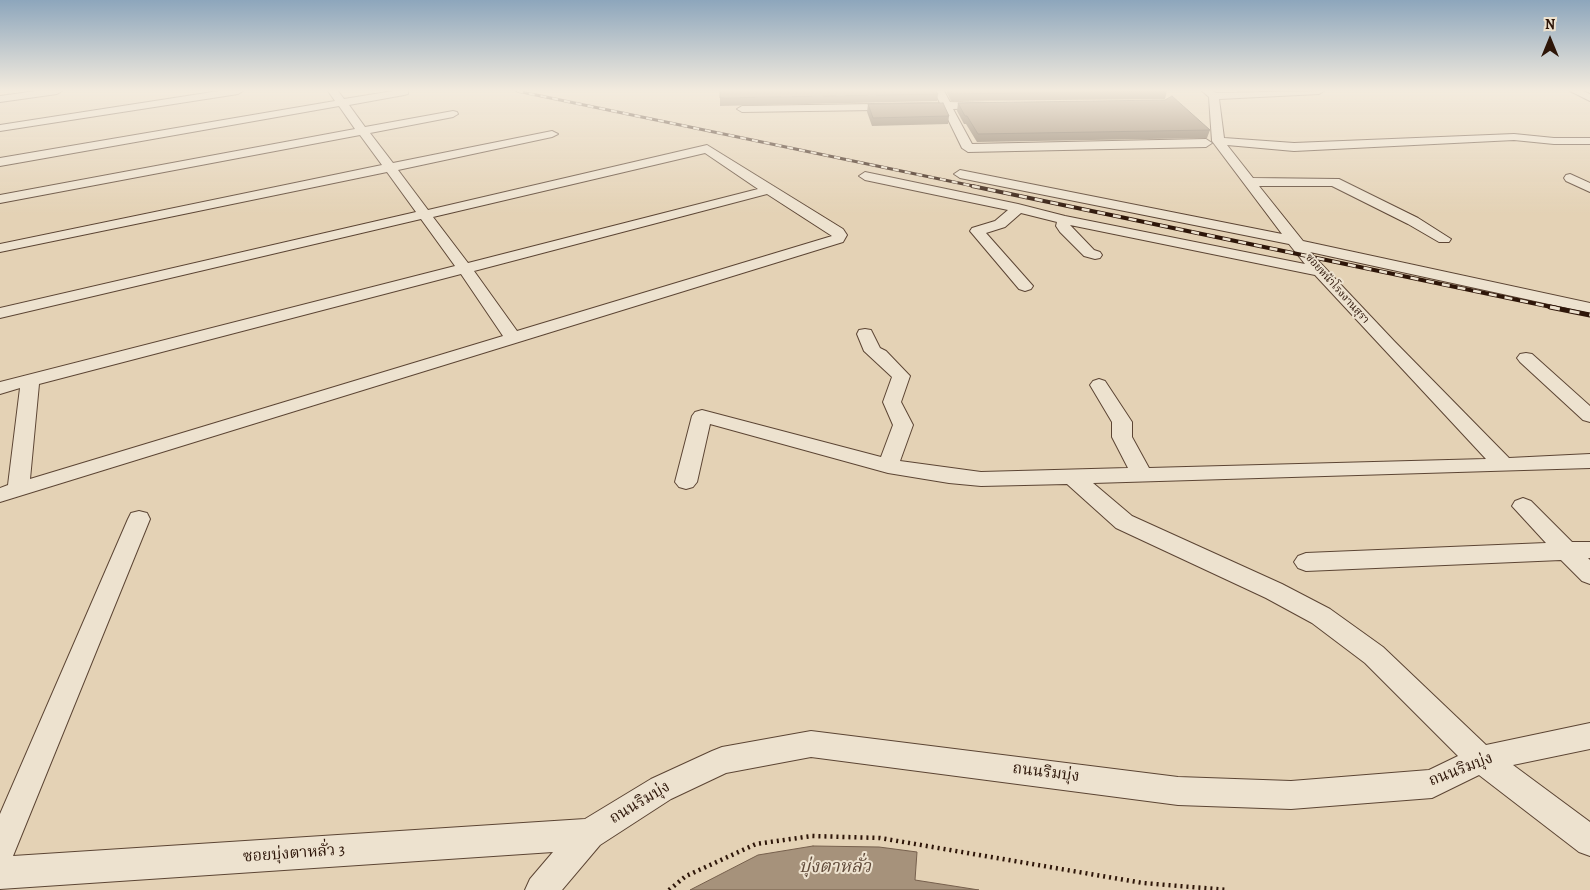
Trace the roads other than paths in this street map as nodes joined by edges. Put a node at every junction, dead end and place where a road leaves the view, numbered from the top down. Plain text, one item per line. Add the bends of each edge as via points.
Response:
1 (362, 132) edge
2 (153, 133) edge
3 (359, 133) edge
4 (960, 133) edge
5 (1212, 133) edge
6 (552, 134) dead end
7 (1590, 141) edge
8 (1212, 142) junction
9 (0, 162) edge
10 (389, 168) junction
11 (960, 174) dead end
12 (865, 176) dead end
13 (1570, 178) dead end
14 (1248, 182) junction
15 (1590, 188) edge
16 (769, 190) junction
17 (0, 199) edge
18 (1018, 208) junction
19 (423, 215) junction
20 (1064, 220) junction
21 (1444, 239) dead end
22 (1298, 243) junction
23 (0, 248) edge
24 (1096, 255) dead end
25 (464, 268) junction
26 (1322, 272) junction
27 (1026, 286) dead end
28 (1590, 308) edge
29 (0, 313) edge
30 (865, 334) dead end
31 (513, 338) junction
32 (1526, 358) dead end
33 (30, 380) junction
34 (1100, 386) dead end
35 (0, 388) edge
36 (1590, 416) edge
37 (1590, 461) edge
38 (1504, 465) junction
39 (888, 466) junction
40 (1142, 474) junction
41 (1074, 478) junction
42 (686, 482) dead end
43 (9, 493) edge
44 (1523, 506) dead end
45 (139, 519) dead end
46 (1590, 550) edge
47 (1567, 551) junction
48 (1306, 562) dead end
49 (1590, 575) edge
50 (1590, 736) edge
51 (1481, 759) junction
52 (589, 834) junction
53 (1590, 841) edge
54 (0, 850) edge
55 (0, 873) edge
56 (541, 890) edge

1 - 10 street
2 - 9 street
3 - 17 street
4 - 8 street via 968,148
5 - 8 street
6 - 10 street
7 - 8 street via 1514,137 1294,147
8 - 14 street, ซอยหน้าโรงงานสุรา
10 - 19 street
10 - 23 street
11 - 22 street
12 - 18 street
13 - 15 street
14 - 21 street via 1334,182
14 - 22 street, ซอยหน้าโรงงานสุรา
16 - 19 street via 707,149
16 - 25 street
16 - 31 street via 838,232 838,239
18 - 20 street
18 - 27 street via 1000,224 977,231
19 - 25 street
19 - 29 street
20 - 24 street via 1065,229 1089,253
20 - 26 street
22 - 26 street, ซอยหน้าโรงงานสุรา
22 - 28 street
25 - 31 street
25 - 33 street
26 - 38 street, ซอยหน้าโรงงานสุรา
30 - 39 street via 873,350 901,376 892,402 903,425
31 - 43 street
32 - 36 street
33 - 35 street
33 - 43 street
34 - 40 street via 1122,422 1122,437
37 - 38 street
38 - 40 street
39 - 41 street via 981,480
39 - 42 street via 702,416
40 - 41 street
41 - 51 street via 1124,522 1274,590 1321,616 1374,655
44 - 47 street
45 - 54 street
46 - 47 street
47 - 48 street
47 - 49 street
50 - 51 street, ถนนริมบุ่ง
51 - 52 street, ถนนริมบุ่ง via 1432,784 1291,796 1178,790 811,744 722,760 660,789
51 - 53 street
52 - 55 street, ซอยบุ่งตาหลั่ว 3
52 - 56 street, ถนนริมบุ่ง

